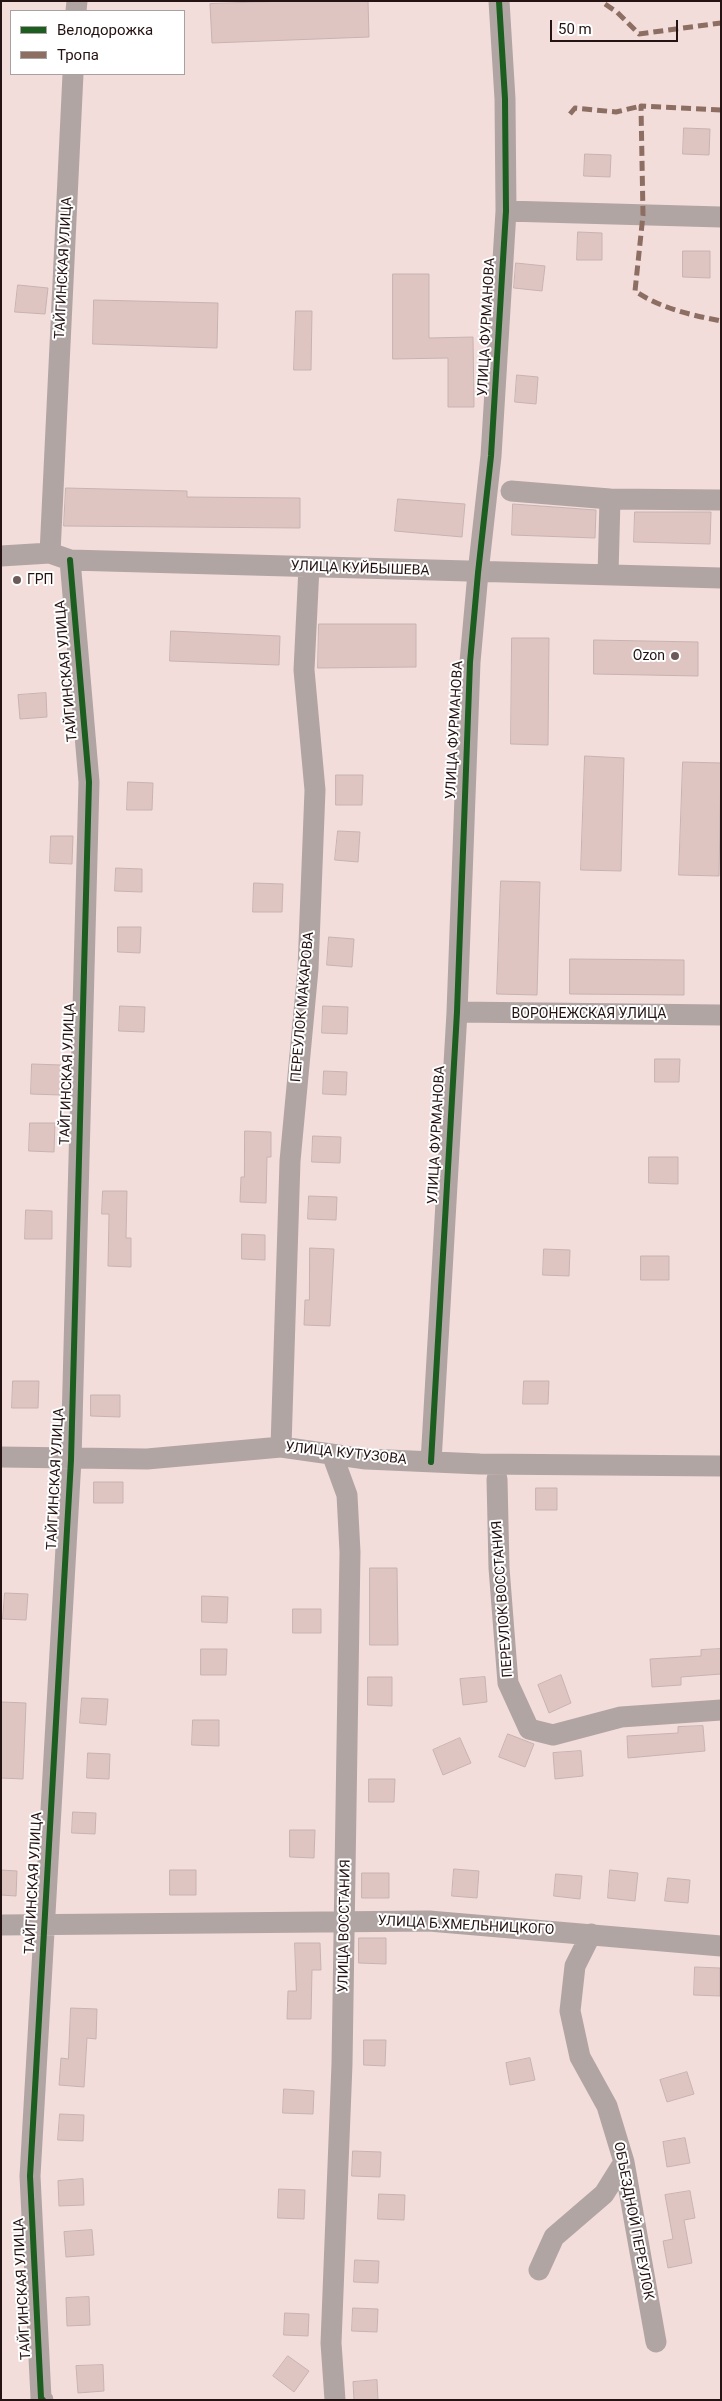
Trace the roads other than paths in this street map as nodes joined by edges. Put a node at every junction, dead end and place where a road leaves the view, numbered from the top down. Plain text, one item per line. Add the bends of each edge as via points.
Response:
1 (499, 1) edge
2 (73, 75) edge
3 (506, 211) junction
4 (721, 217) edge
5 (511, 491) dead end
6 (610, 499) junction
7 (721, 500) edge
8 (50, 553) junction
9 (1, 556) edge
10 (70, 560) junction
11 (308, 567) junction
12 (478, 573) junction
13 (608, 575) junction
14 (721, 578) edge
15 (457, 1012) junction
16 (721, 1015) edge
17 (281, 1447) junction
18 (332, 1454) junction
19 (1, 1457) edge
20 (366, 1459) junction
21 (71, 1460) junction
22 (431, 1462) junction
23 (721, 1466) edge
24 (497, 1479) dead end
25 (347, 1495) junction
26 (721, 1710) edge
27 (345, 1920) junction
28 (1, 1925) edge
29 (44, 1926) junction
30 (592, 1934) junction
31 (721, 1946) edge
32 (624, 2162) junction
33 (539, 2270) dead end
34 (656, 2342) dead end
35 (42, 2399) edge
36 (335, 2400) edge

1 - 3 street, УЛИЦА ФУРМАНОВА via 505,99
2 - 8 street, ТАЙГИНСКАЯ УЛИЦА
3 - 4 street
3 - 12 street, УЛИЦА ФУРМАНОВА via 491,456
5 - 6 street
6 - 7 street
6 - 13 street
8 - 9 street, УЛИЦА КУЙБЫШЕВА
8 - 10 street, УЛИЦА КУЙБЫШЕВА
10 - 11 street, УЛИЦА КУЙБЫШЕВА
10 - 21 street, ТАЙГИНСКАЯ УЛИЦА via 89,782
11 - 12 street, УЛИЦА КУЙБЫШЕВА
11 - 17 street, ПЕРЕУЛОК МАКАРОВА via 304,670 315,790 308,969 290,1161
12 - 13 street, УЛИЦА КУЙБЫШЕВА
12 - 15 street, УЛИЦА ФУРМАНОВА via 470,662
13 - 14 street, УЛИЦА КУЙБЫШЕВА
15 - 16 street, ВОРОНЕЖСКАЯ УЛИЦА
15 - 22 street, УЛИЦА ФУРМАНОВА
17 - 18 street, УЛИЦА КУТУЗОВА
17 - 21 street, УЛИЦА КУТУЗОВА via 147,1459
18 - 20 street, УЛИЦА КУТУЗОВА
18 - 25 street, УЛИЦА ВОССТАНИЯ
19 - 21 street, УЛИЦА КУТУЗОВА
20 - 22 street, УЛИЦА КУТУЗОВА
20 - 25 street
21 - 29 street, ТАЙГИНСКАЯ УЛИЦА
22 - 23 street, УЛИЦА КУТУЗОВА
24 - 26 street, ПЕРЕУЛОК ВОССТАНИЯ via 499,1568 508,1683 529,1730 552,1735 621,1717
25 - 27 street, УЛИЦА ВОССТАНИЯ via 350,1552
27 - 29 street, УЛИЦА Б.ХМЕЛЬНИЦКОГО
27 - 30 street, УЛИЦА Б.ХМЕЛЬНИЦКОГО via 429,1921
27 - 36 street, УЛИЦА ВОССТАНИЯ via 330,2344
28 - 29 street, УЛИЦА Б.ХМЕЛЬНИЦКОГО
29 - 35 street, ТАЙГИНСКАЯ УЛИЦА via 30,2176
30 - 31 street, УЛИЦА Б.ХМЕЛЬНИЦКОГО
30 - 32 street, ОБЪЕЗДНОЙ ПЕРЕУЛОК via 576,1966 570,2011 580,2057 608,2106
32 - 33 street via 604,2194 554,2237
32 - 34 street, ОБЪЕЗДНОЙ ПЕРЕУЛОК

